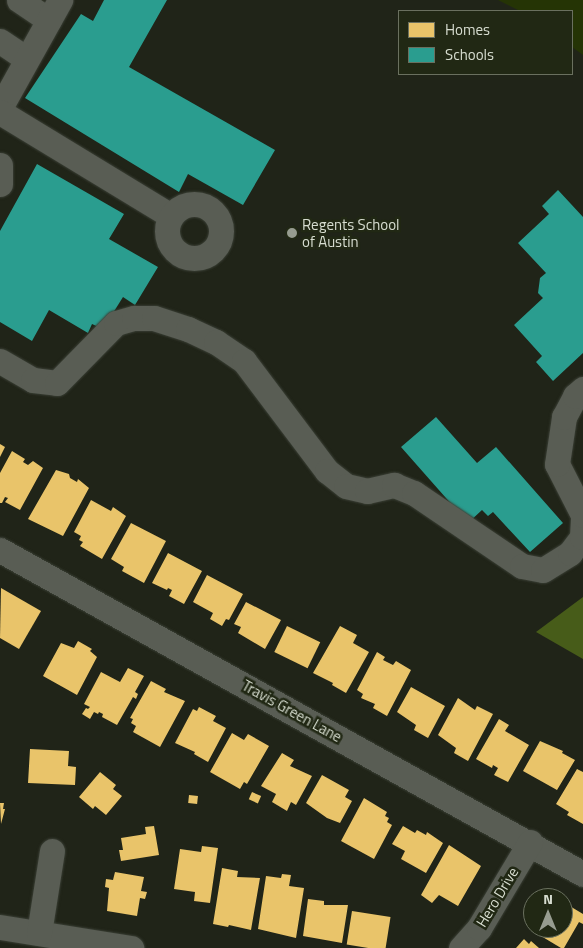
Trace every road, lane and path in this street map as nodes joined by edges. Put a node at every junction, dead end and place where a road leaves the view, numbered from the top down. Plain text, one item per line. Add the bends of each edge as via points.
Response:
1 (19, 0) edge
2 (54, 10) edge
3 (0, 41) edge
4 (27, 59) junction
5 (0, 108) edge
6 (0, 112) edge
7 (0, 165) edge
8 (0, 184) edge
9 (171, 216) dead end
10 (0, 361) edge
11 (583, 389) edge
12 (0, 550) edge
13 (530, 842) junction
14 (52, 851) dead end
15 (583, 874) edge
16 (0, 927) edge
17 (39, 933) junction
18 (131, 948) edge
19 (461, 948) edge

1 - 2 street
2 - 4 street
3 - 4 street
4 - 5 street
6 - 9 street
7 - 8 street
10 - 11 street via 33,380 57,383 116,323 134,318 154,318 188,328 244,361 327,471 346,486 367,491 394,485 414,492 522,566 543,570 570,554 582,537 583,515 557,464 564,417 575,396
12 - 13 street, Travis Green Lane
13 - 15 street, Travis Green Lane
13 - 19 street, Hero Drive via 479,928
14 - 17 street
16 - 17 street
17 - 18 street

